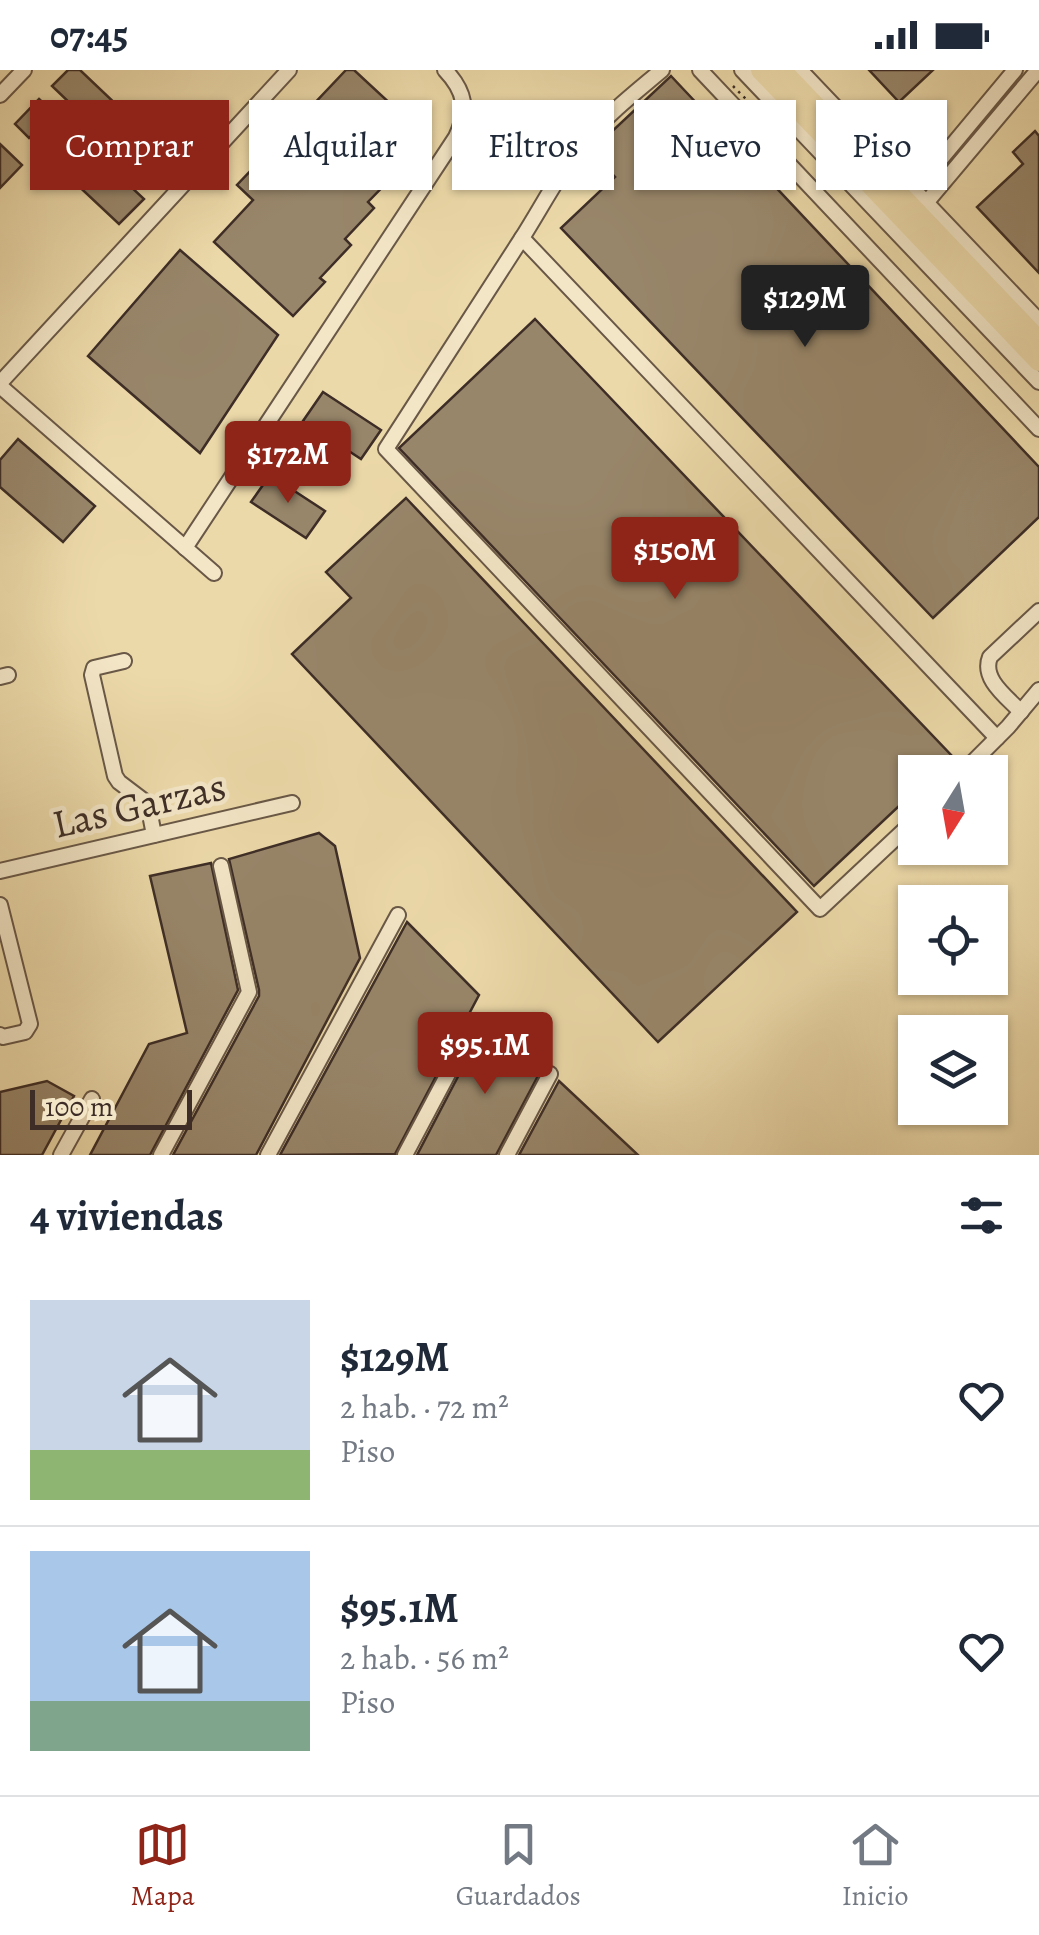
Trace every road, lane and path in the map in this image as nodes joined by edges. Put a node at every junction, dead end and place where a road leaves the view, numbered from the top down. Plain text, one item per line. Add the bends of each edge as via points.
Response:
1 (24, 70) edge
2 (290, 70) edge
3 (444, 70) edge
4 (662, 70) edge
5 (700, 70) edge
6 (742, 70) edge
7 (761, 70) edge
8 (780, 70) edge
9 (800, 70) edge
10 (1015, 70) edge
11 (1038, 70) edge
12 (731, 83) dead end
13 (0, 94) edge
14 (747, 100) edge
15 (829, 100) edge
16 (947, 152) edge
17 (915, 190) edge
18 (926, 203) junction
19 (522, 238) junction
20 (1039, 321) edge
21 (1039, 341) edge
22 (1039, 362) edge
23 (1039, 382) edge
24 (0, 385) edge
25 (1039, 429) edge
26 (186, 548) junction
27 (214, 573) dead end
28 (1039, 611) edge
29 (124, 661) dead end
30 (1039, 690) edge
31 (1020, 712) junction
32 (998, 738) junction
33 (980, 755) edge
34 (292, 803) dead end
35 (154, 835) junction
36 (898, 836) edge
37 (221, 866) dead end
38 (0, 871) edge
39 (0, 906) edge
40 (398, 915) dead end
41 (475, 1023) dead end
42 (0, 1035) edge
43 (550, 1074) dead end
44 (92, 1098) dead end
45 (61, 1155) edge
46 (162, 1155) edge
47 (268, 1155) edge
48 (405, 1155) edge
49 (508, 1155) edge

1 - 13 street
2 - 24 street
3 - 26 street via 464,98 456,137
4 - 19 street via 580,147
5 - 25 street
6 - 23 street
7 - 22 highway
8 - 21 highway
9 - 15 street
10 - 16 street
11 - 18 street
12 - 14 path
17 - 18 street
18 - 20 street
19 - 32 street
19 - 36 street via 386,449 820,909
24 - 26 street
26 - 27 street
28 - 31 street via 986,666
29 - 35 street via 92,674 115,776 148,804
30 - 31 street
31 - 32 street
32 - 33 street
34 - 35 street, Las Garzas
35 - 38 street, Las Garzas
37 - 46 street via 249,992
39 - 42 street via 30,1024 26,1032
40 - 47 street
41 - 48 street
43 - 49 street
44 - 45 street

